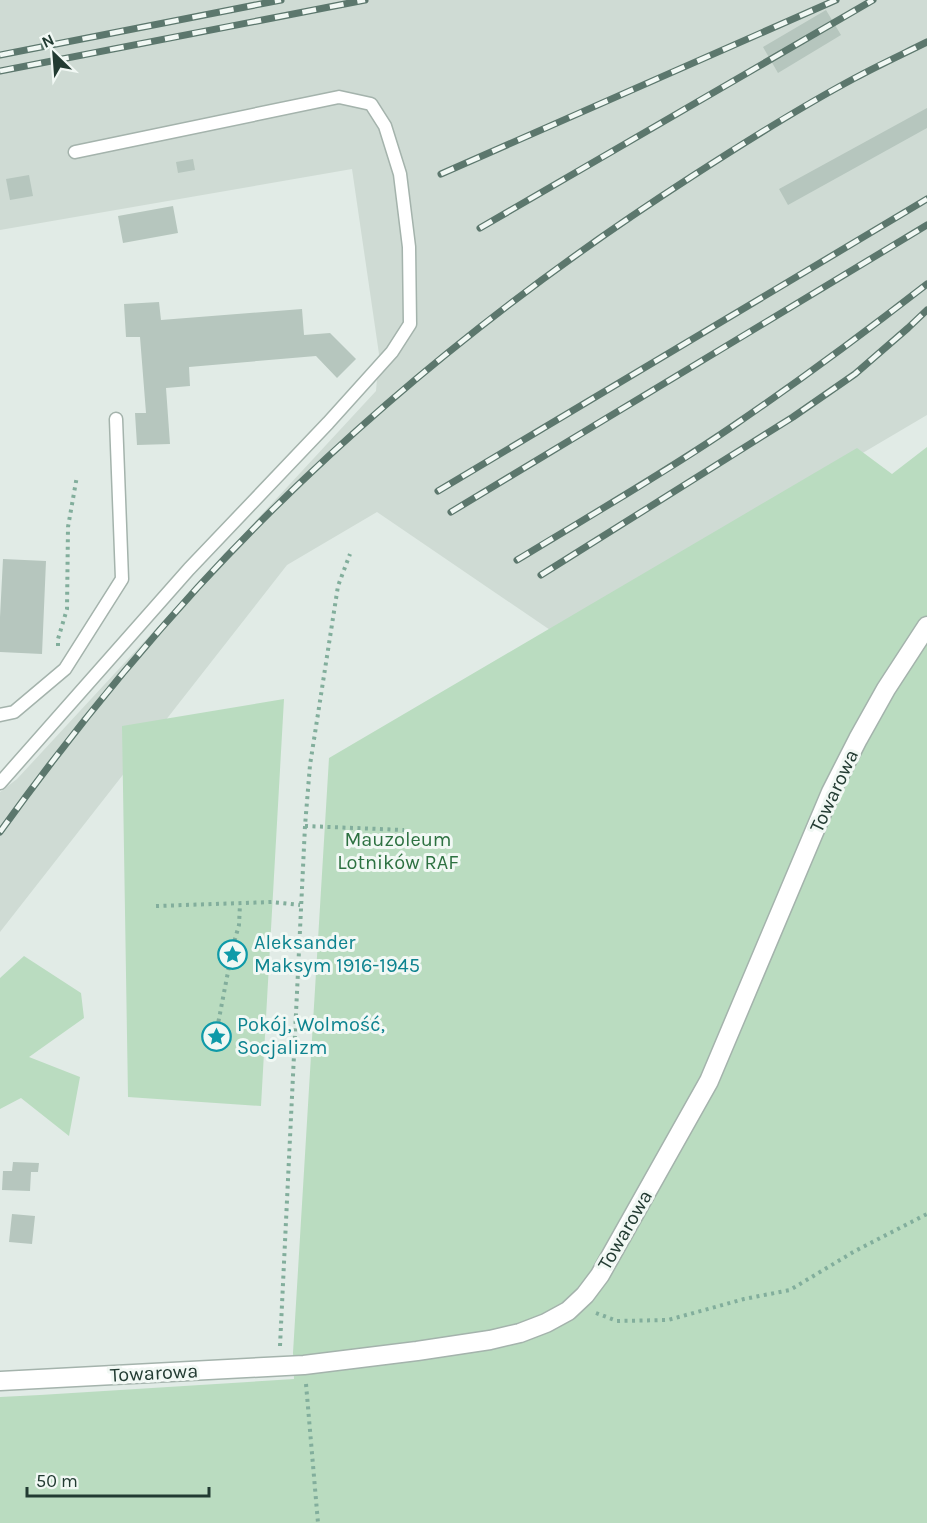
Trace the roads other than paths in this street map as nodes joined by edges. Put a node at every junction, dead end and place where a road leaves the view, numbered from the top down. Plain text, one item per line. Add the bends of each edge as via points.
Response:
1 (75, 152) dead end
2 (116, 419) dead end
3 (927, 626) edge
4 (0, 715) edge
5 (0, 783) edge
6 (0, 1381) edge

1 - 5 lane via 339,97 371,104 385,126 400,174 409,247 410,324 392,352 189,569
2 - 4 lane via 122,579 65,669 14,712
3 - 6 street, Towarowa via 886,689 831,792 709,1081 600,1275 568,1311 520,1333 490,1340 304,1365

